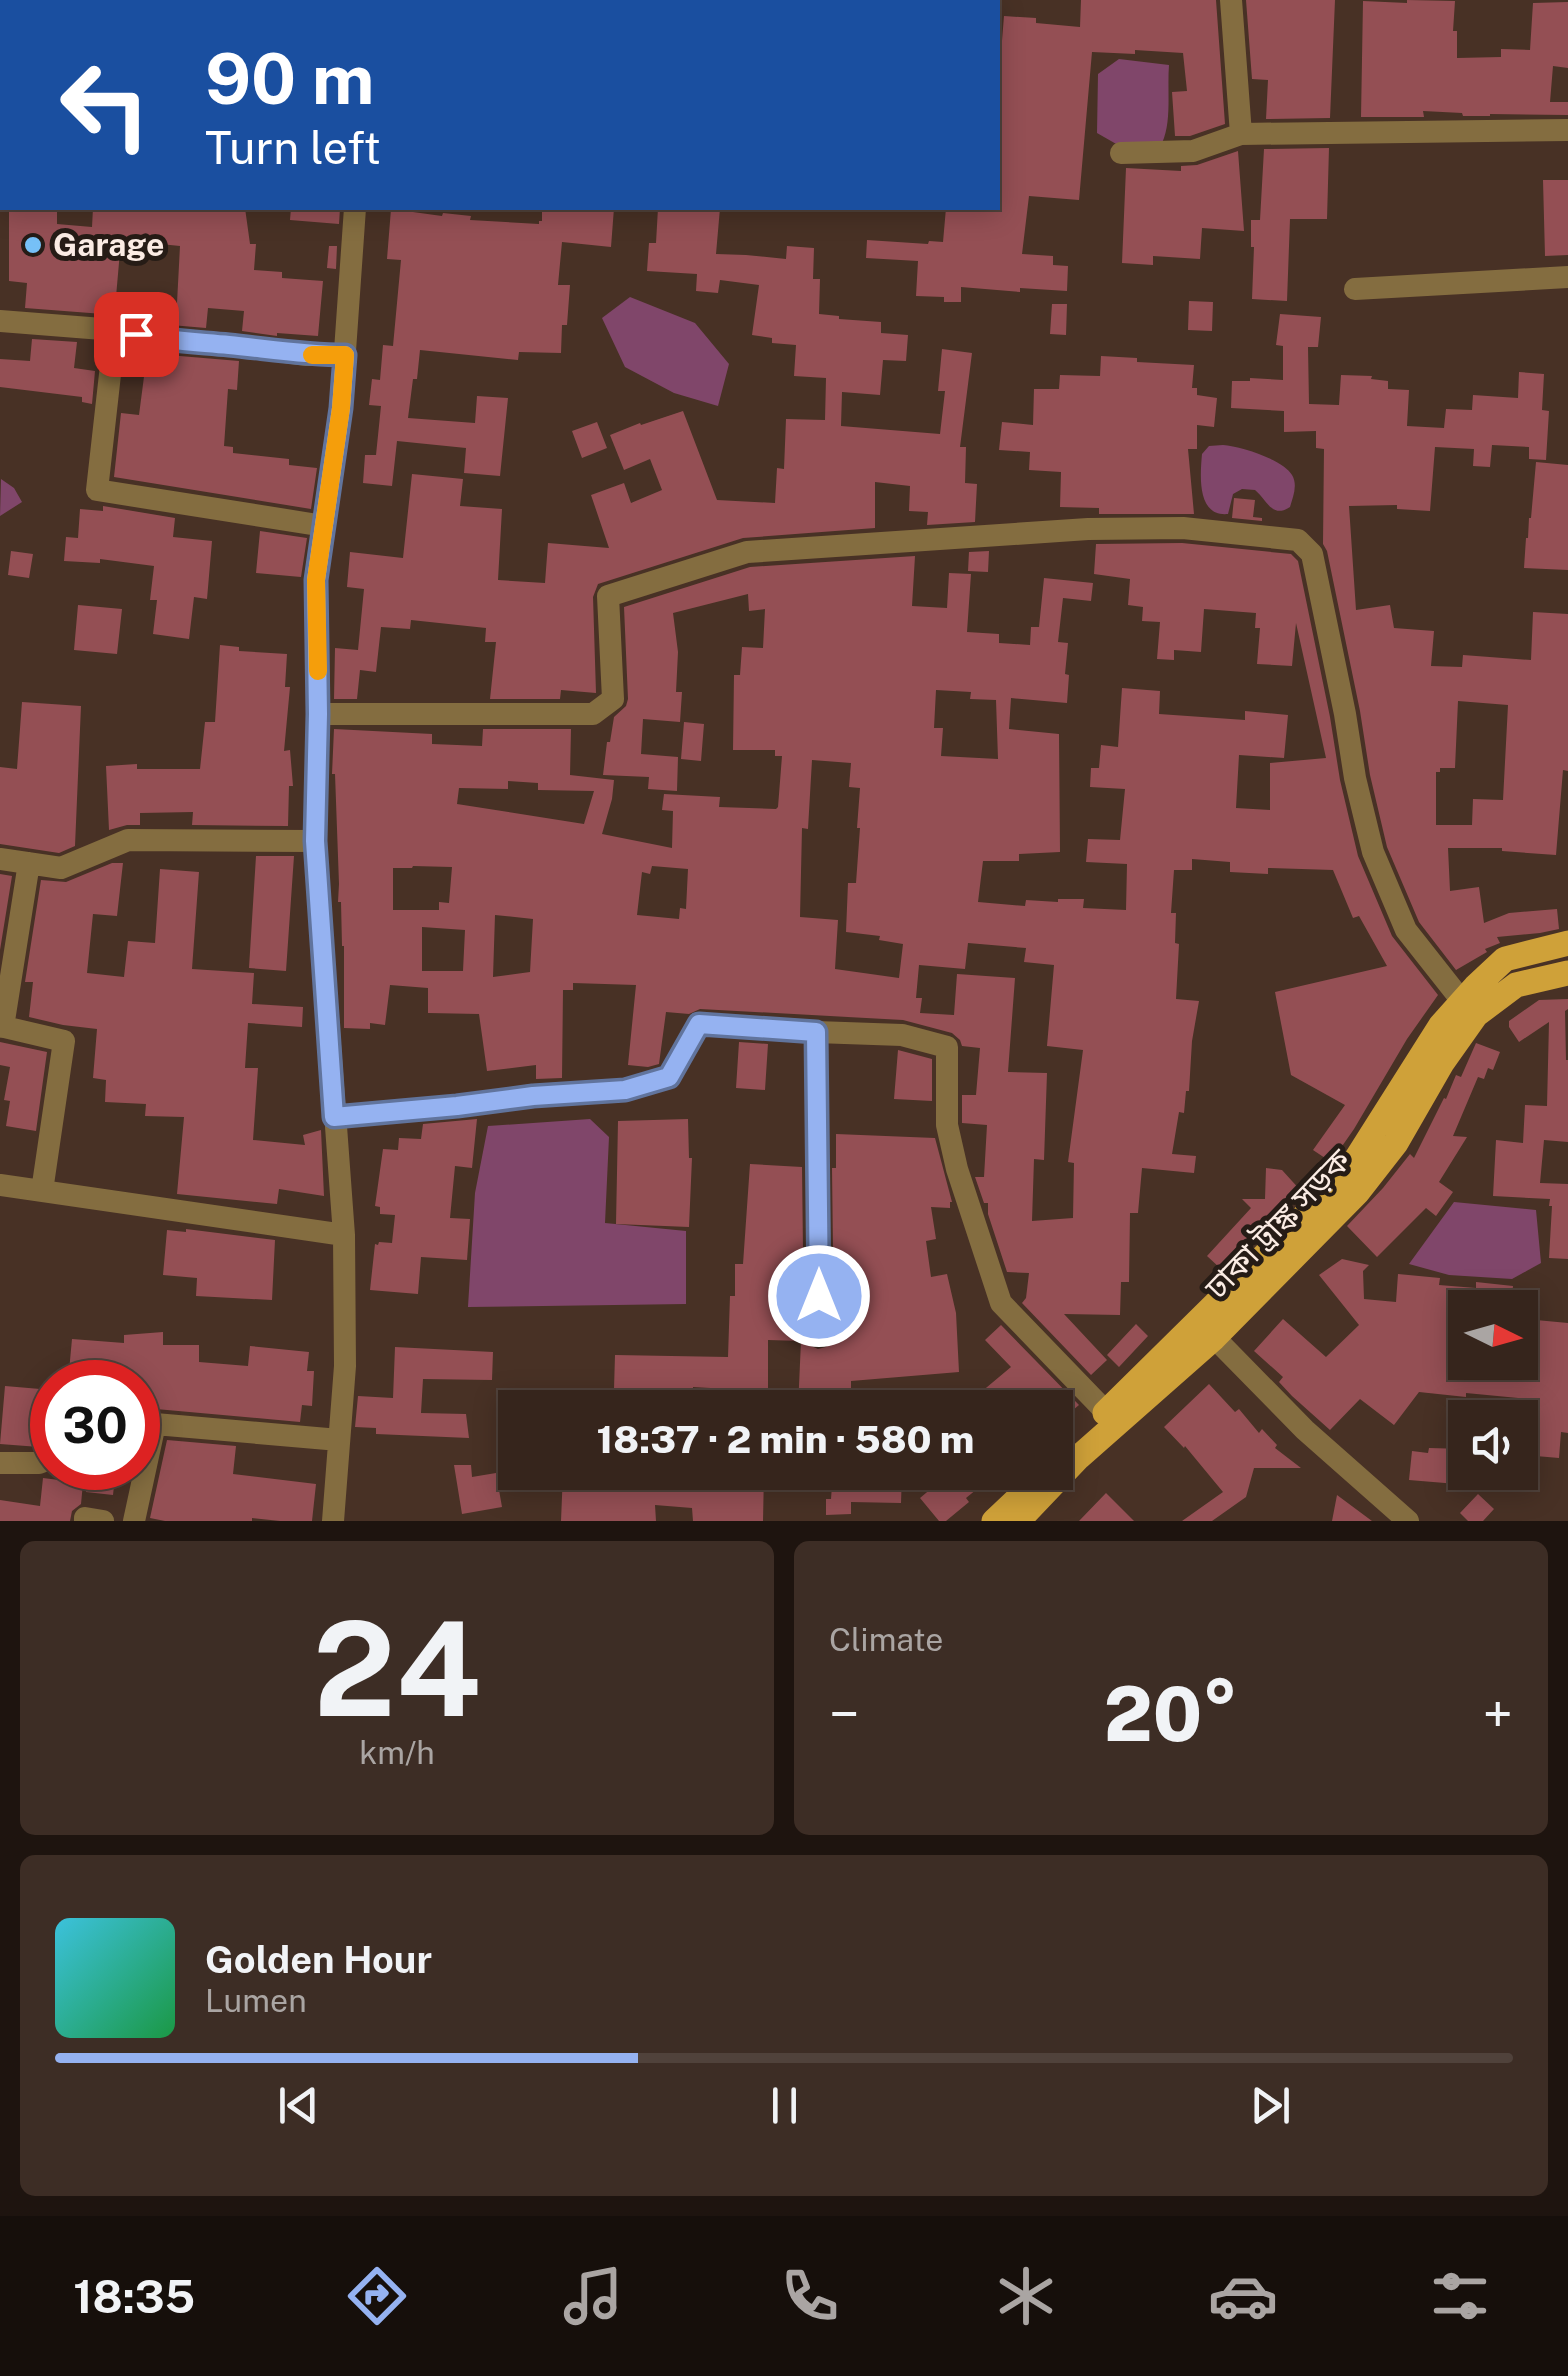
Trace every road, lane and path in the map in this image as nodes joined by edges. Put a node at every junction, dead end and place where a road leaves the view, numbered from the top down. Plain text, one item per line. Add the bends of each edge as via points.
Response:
1 (1231, 0) edge
2 (1568, 130) edge
3 (1241, 134) junction
4 (1121, 153) dead end
5 (355, 210) edge
6 (1568, 277) edge
7 (1356, 290) dead end
8 (0, 321) edge
9 (115, 330) junction
10 (345, 355) junction
11 (324, 526) junction
12 (318, 714) junction
13 (315, 841) junction
14 (0, 860) edge
15 (29, 864) junction
16 (1568, 944) edge
17 (1568, 973) edge
18 (1462, 1001) junction
19 (1, 1027) edge
20 (816, 1032) junction
21 (334, 1117) junction
22 (0, 1185) edge
23 (42, 1191) junction
24 (344, 1235) junction
25 (1206, 1329) junction
26 (819, 1334) dead end
27 (1106, 1412) junction
28 (160, 1428) edge
29 (339, 1440) junction
30 (1073, 1444) edge
31 (0, 1463) edge
32 (30, 1463) edge
33 (138, 1490) edge
34 (1026, 1490) edge
35 (85, 1521) edge
36 (104, 1521) edge
37 (134, 1521) edge
38 (332, 1521) edge
39 (994, 1521) edge
40 (1018, 1521) edge
41 (1408, 1521) edge

1 - 3 street
2 - 3 street
3 - 4 street via 1193,152
5 - 10 street
6 - 7 street
8 - 9 street
9 - 10 street
9 - 11 street via 97,490
10 - 11 street
11 - 12 street via 316,580
12 - 13 street
12 - 18 street via 593,714 613,700 608,596 747,552 1088,529 1183,528 1298,540 1312,554 1374,852 1406,930
13 - 15 street via 128,840 61,868
13 - 21 street
14 - 15 street
15 - 19 street
16 - 18 main road via 1505,959
17 - 25 main road, ঢাকা ট্রাঙ্ক সড়ক via 1516,985 1476,1015 1357,1193
18 - 25 main road via 1346,1175
19 - 23 street via 64,1041
20 - 21 street via 699,1024 669,1077 625,1090
20 - 26 street
20 - 27 street via 902,1034 947,1048 947,1125 1002,1303
21 - 24 street
22 - 23 street
23 - 24 street
24 - 29 street
25 - 27 main road
25 - 40 main road, ঢাকা ট্রাঙ্ক সড়ক
25 - 41 street via 1305,1430
27 - 30 main road
28 - 29 street
29 - 38 street
31 - 32 street
33 - 37 street
34 - 39 main road
35 - 36 street

